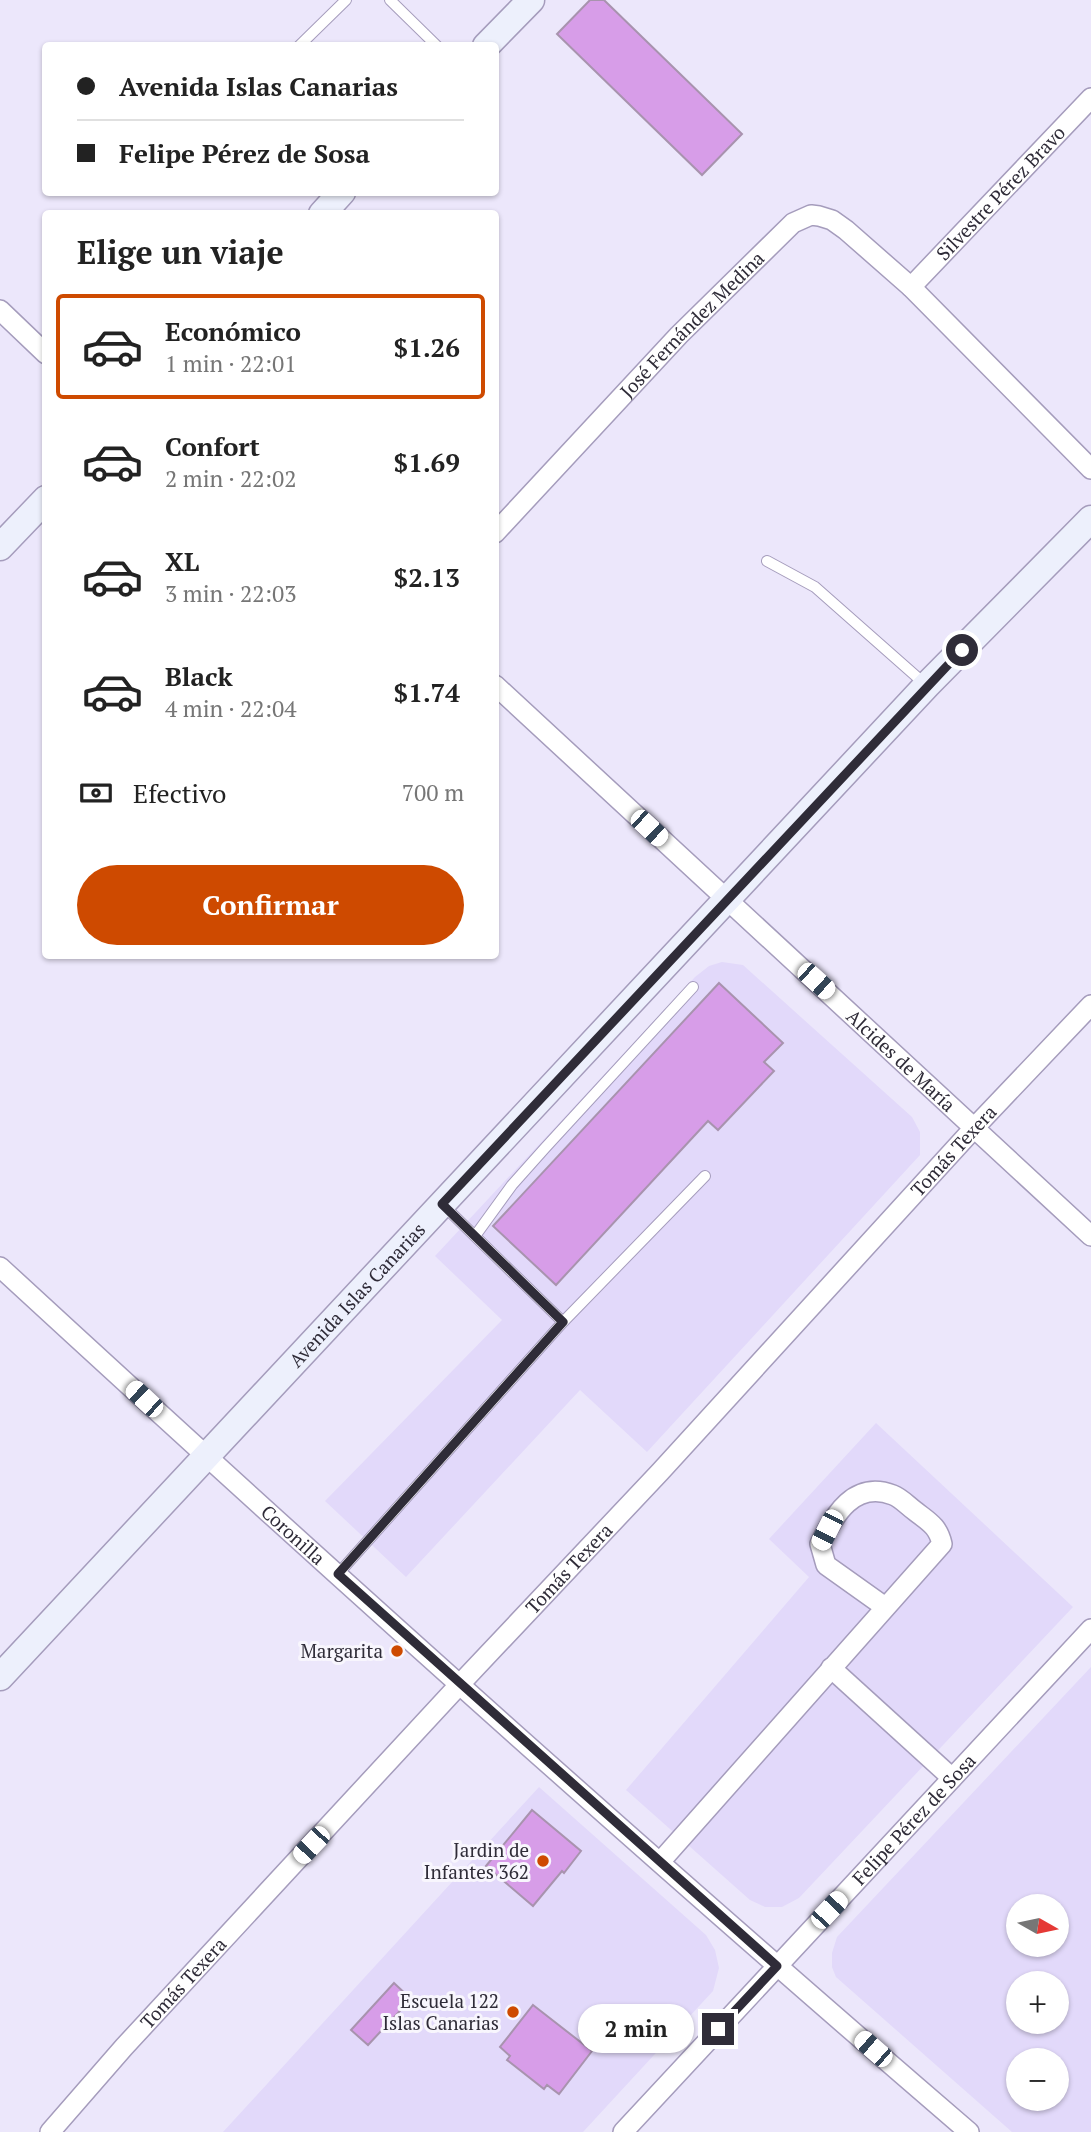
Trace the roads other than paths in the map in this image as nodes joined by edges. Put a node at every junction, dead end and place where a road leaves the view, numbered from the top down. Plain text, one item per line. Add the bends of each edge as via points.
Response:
1 (346, 0) edge
2 (390, 0) edge
3 (531, 0) edge
4 (303, 42) edge
5 (433, 42) edge
6 (490, 42) edge
7 (1091, 99) edge
8 (338, 196) edge
9 (326, 210) edge
10 (911, 288) junction
11 (0, 310) edge
12 (42, 350) edge
13 (1091, 469) edge
14 (42, 503) edge
15 (1091, 519) edge
16 (499, 529) edge
17 (0, 547) edge
18 (768, 561) dead end
19 (927, 685) junction
20 (499, 689) edge
21 (727, 899) junction
22 (693, 987) dead end
23 (1091, 1005) edge
24 (975, 1127) junction
25 (705, 1176) dead end
26 (442, 1204) junction
27 (1091, 1236) edge
28 (475, 1237) junction
29 (0, 1266) edge
30 (563, 1322) junction
31 (206, 1456) junction
32 (338, 1574) junction
33 (885, 1607) junction
34 (1091, 1629) edge
35 (831, 1668) junction
36 (0, 1677) edge
37 (460, 1684) junction
38 (952, 1778) junction
39 (660, 1862) junction
40 (777, 1966) junction
41 (50, 2132) edge
42 (623, 2132) edge
43 (970, 2132) edge

1 - 4 lane
2 - 5 lane
3 - 6 street
7 - 10 street, Silvestre Pérez Bravo
8 - 9 street
10 - 13 street, José Fernández Medina
10 - 16 street, José Fernández Medina via 832,220 811,215 793,223 669,345
11 - 12 street
14 - 17 street
15 - 19 street, Avenida Islas Canarias
18 - 19 lane via 815,587
19 - 21 street, Avenida Islas Canarias
20 - 21 street, Alcides de María
21 - 24 street, Alcides de María
21 - 26 street, Avenida Islas Canarias
22 - 28 lane via 512,1185
23 - 24 street, Tomás Texera
24 - 27 street, Alcides de María
24 - 37 street, Tomás Texera
25 - 30 lane
26 - 28 lane
26 - 31 street, Avenida Islas Canarias
28 - 30 lane
29 - 31 street, Coronilla
30 - 32 lane
31 - 32 street, Coronilla
31 - 36 street, Avenida Islas Canarias
32 - 37 street, Coronilla
33 - 33 street via 942,1544 939,1530 895,1496 874,1490 852,1498 834,1516 820,1544 826,1565
33 - 35 street
34 - 38 street, Felipe Pérez de Sosa
35 - 38 street
35 - 39 street
37 - 39 street, Coronilla
37 - 41 street, Tomás Texera
38 - 40 street, Felipe Pérez de Sosa
39 - 40 street, Coronilla
40 - 42 street, Felipe Pérez de Sosa
40 - 43 street, Coronilla

